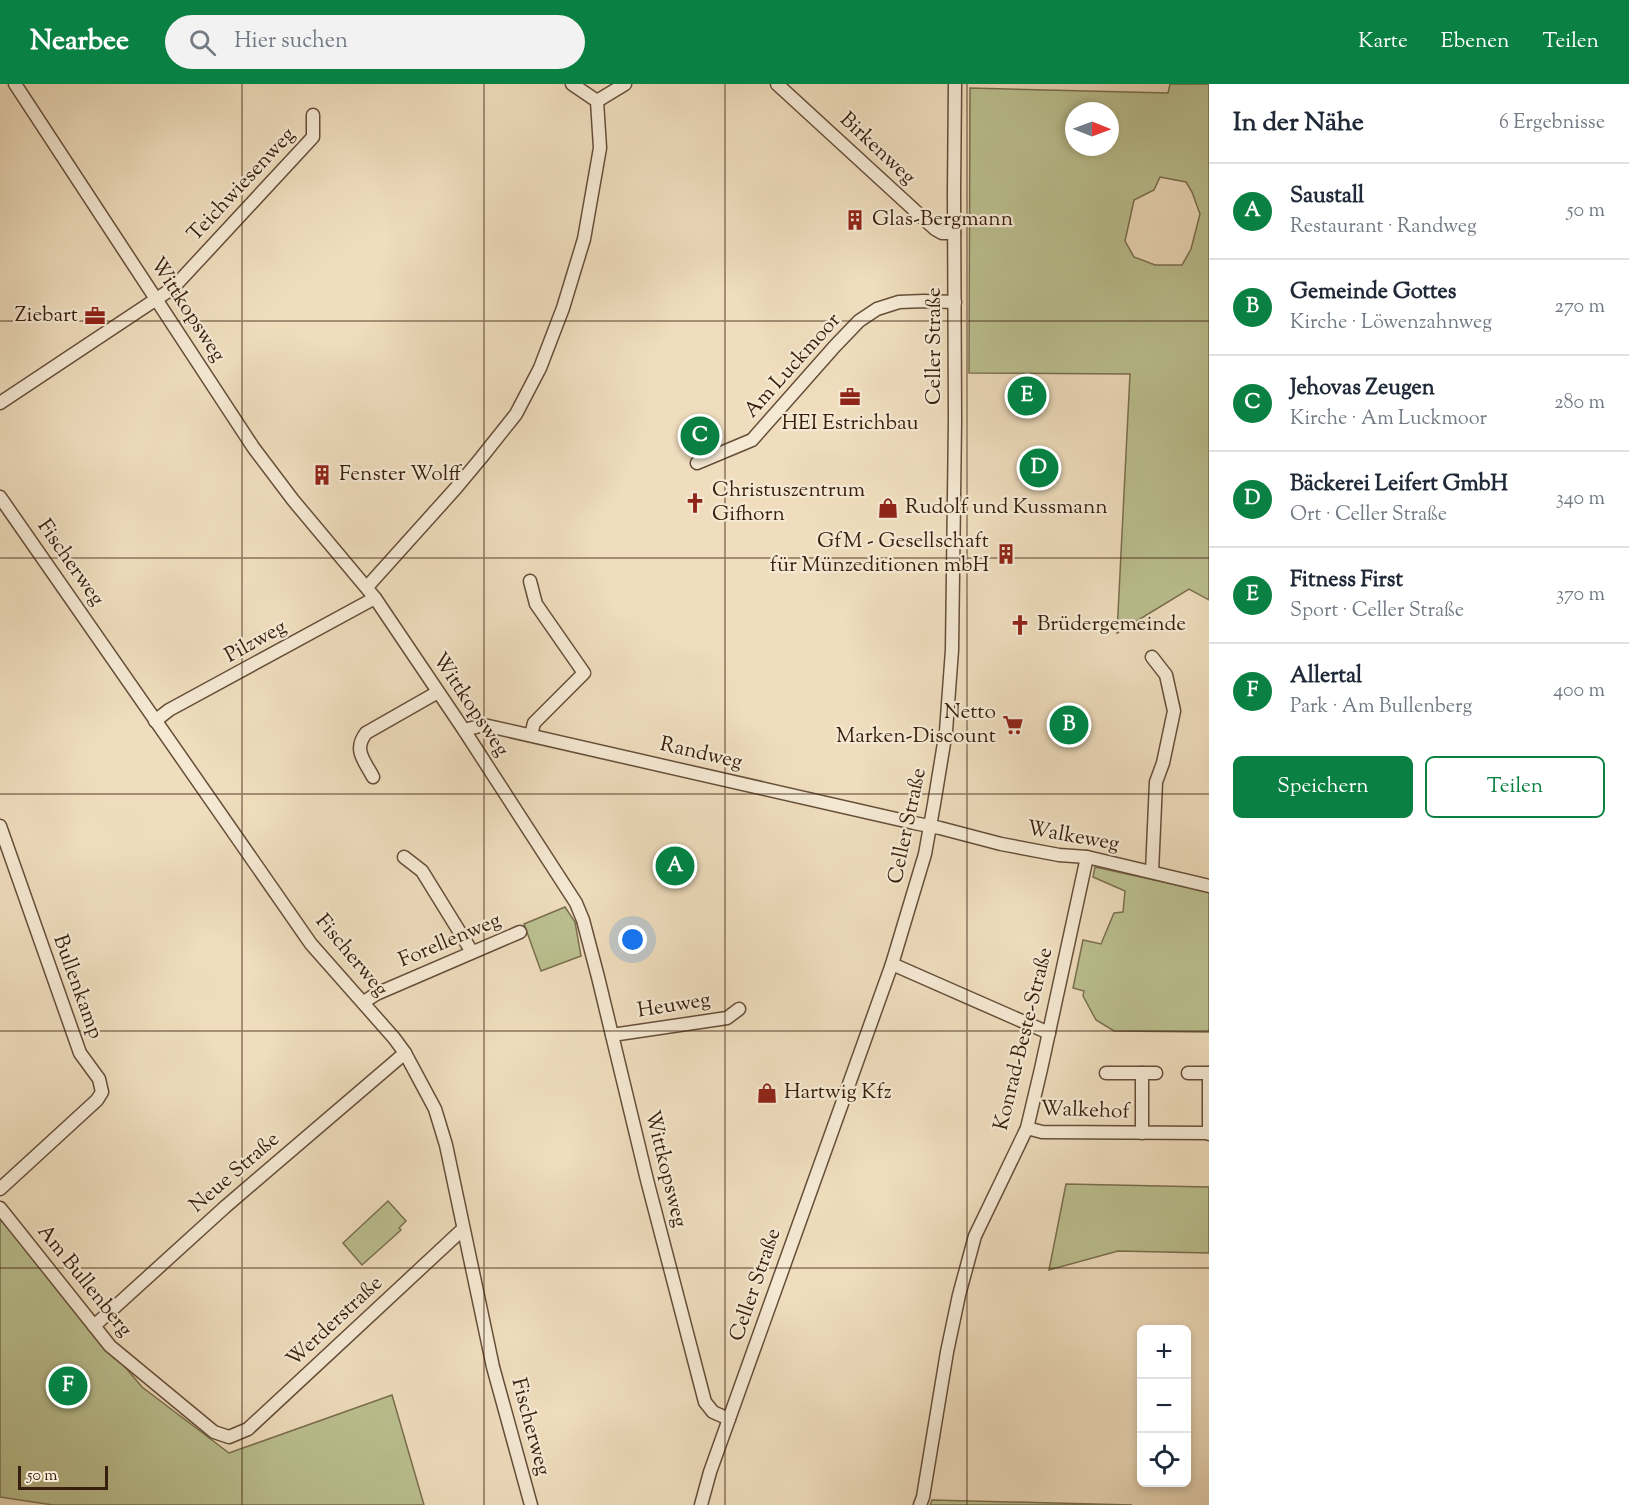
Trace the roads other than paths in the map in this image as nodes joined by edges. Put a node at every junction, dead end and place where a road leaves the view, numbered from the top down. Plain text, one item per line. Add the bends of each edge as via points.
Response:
1 (15, 84) edge
2 (572, 84) edge
3 (625, 84) edge
4 (777, 84) edge
5 (955, 84) edge
6 (597, 101) junction
7 (313, 115) dead end
8 (944, 232) junction
9 (156, 299) junction
10 (955, 302) junction
11 (0, 403) edge
12 (697, 464) dead end
13 (0, 497) edge
14 (530, 581) dead end
15 (367, 587) junction
16 (375, 598) junction
17 (1152, 657) dead end
18 (438, 692) junction
19 (155, 721) junction
20 (464, 730) junction
21 (531, 735) junction
22 (373, 777) dead end
23 (0, 826) edge
24 (930, 826) junction
25 (404, 857) dead end
26 (1087, 857) junction
27 (1152, 872) junction
28 (1209, 886) edge
29 (520, 932) dead end
30 (472, 952) junction
31 (892, 964) junction
32 (364, 1002) junction
33 (740, 1009) dead end
34 (1048, 1033) junction
35 (612, 1035) junction
36 (405, 1053) junction
37 (1106, 1073) dead end
38 (1142, 1073) junction
39 (1156, 1073) dead end
40 (1188, 1073) dead end
41 (1209, 1073) edge
42 (1027, 1128) junction
43 (1142, 1133) junction
44 (1208, 1133) edge
45 (0, 1189) edge
46 (0, 1208) edge
47 (463, 1229) junction
48 (94, 1326) junction
49 (729, 1419) junction
50 (229, 1437) joint
51 (531, 1505) edge
52 (701, 1505) edge
53 (920, 1505) edge

1 - 9 street, Wittkopsweg
2 - 6 street
3 - 6 street
4 - 8 street, Birkenweg
5 - 8 street, Celler Straße
6 - 15 street via 600,148 584,239 540,368 516,414
7 - 9 street, Teichwiesenweg via 313,137 173,288
8 - 10 street, Celler Straße
9 - 11 street
9 - 15 street, Wittkopsweg via 253,447
10 - 12 street, Am Luckmoor via 899,302 878,309 835,346 752,440
10 - 24 street, Celler Straße via 952,650 946,731
13 - 19 street, Fischerweg
14 - 21 street via 536,603 584,672 534,723
15 - 16 street, Wittkopsweg
16 - 18 street, Wittkopsweg
16 - 19 street, Pilzweg
17 - 27 street via 1166,675 1174,711 1156,782
18 - 20 street, Wittkopsweg
18 - 22 street via 366,733 360,741 360,751
19 - 32 street, Fischerweg via 311,944
20 - 21 street, Randweg via 484,725
20 - 35 street, Wittkopsweg via 576,903
21 - 24 street, Randweg
23 - 45 street, Bullenkamp via 80,1053 99,1079 102,1092
24 - 26 street, Walkeweg via 1001,844
24 - 31 street, Celler Straße
25 - 30 street via 422,871
26 - 27 street, Walkeweg
26 - 34 street, Konrad-Beste-Straße
27 - 28 street, Walkeweg
29 - 30 street, Forellenweg
30 - 32 street, Forellenweg
31 - 34 street
31 - 49 street, Celler Straße
32 - 36 street, Fischerweg
33 - 35 street, Heuweg via 727,1018
34 - 42 street, Konrad-Beste-Straße
35 - 49 street, Wittkopsweg via 705,1402 713,1412
36 - 47 street, Fischerweg via 435,1109
36 - 48 street, Neue Straße via 225,1207
37 - 38 street, Walkehof
38 - 39 street, Walkehof
38 - 43 street, Walkehof
40 - 41 street, Walkehof
41 - 44 street, Walkehof
42 - 43 street, Walkehof via 1042,1132
42 - 53 street, Konrad-Beste-Straße via 972,1245 956,1307
43 - 44 street, Walkehof
46 - 48 street, Am Bullenberg
47 - 50 street, Werderstraße via 248,1429
47 - 51 street, Fischerweg via 493,1367
48 - 50 street, Am Bullenberg via 129,1363 214,1432
49 - 52 street, Celler Straße

